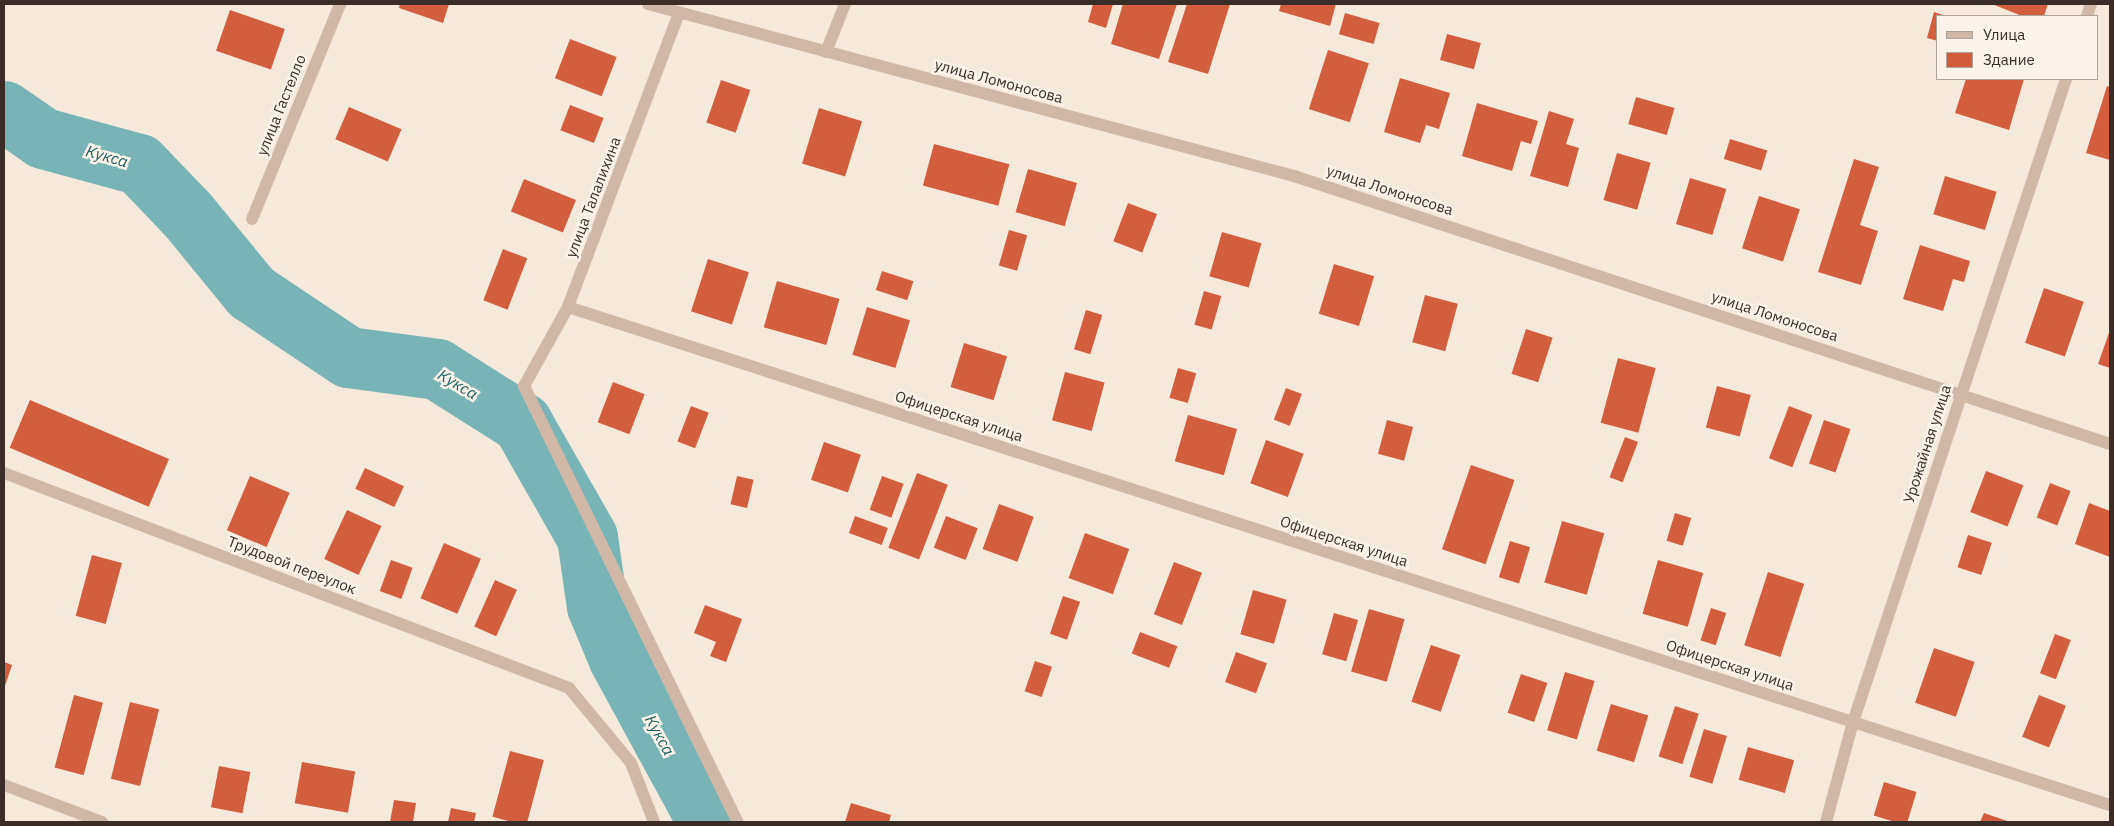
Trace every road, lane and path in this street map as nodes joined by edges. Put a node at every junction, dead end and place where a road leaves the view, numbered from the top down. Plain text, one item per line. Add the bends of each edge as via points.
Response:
1 (340, 4) edge
2 (648, 4) edge
3 (845, 4) edge
4 (679, 13) junction
5 (826, 52) junction
6 (2066, 80) edge
7 (252, 219) dead end
8 (568, 308) junction
9 (1961, 394) junction
10 (2110, 444) edge
11 (4, 473) edge
12 (1854, 722) junction
13 (4, 785) edge
14 (2110, 805) edge
15 (102, 822) edge
16 (654, 822) edge
17 (738, 822) edge
18 (1826, 822) edge

1 - 7 street, улица Гастелло
2 - 4 street, улица Ломоносова
3 - 5 street
4 - 5 street, улица Ломоносова
4 - 8 street, улица Талалихина
5 - 9 street, улица Ломоносова via 1294,176
6 - 9 street, Урожайная улица
8 - 12 street, Офицерская улица
8 - 17 street, улица Талалихина via 524,386
9 - 10 street, улица Ломоносова
9 - 12 street, Урожайная улица
11 - 16 street, Трудовой переулок via 569,688 631,763
12 - 14 street, Офицерская улица
12 - 18 street, Урожайная улица
13 - 15 street

